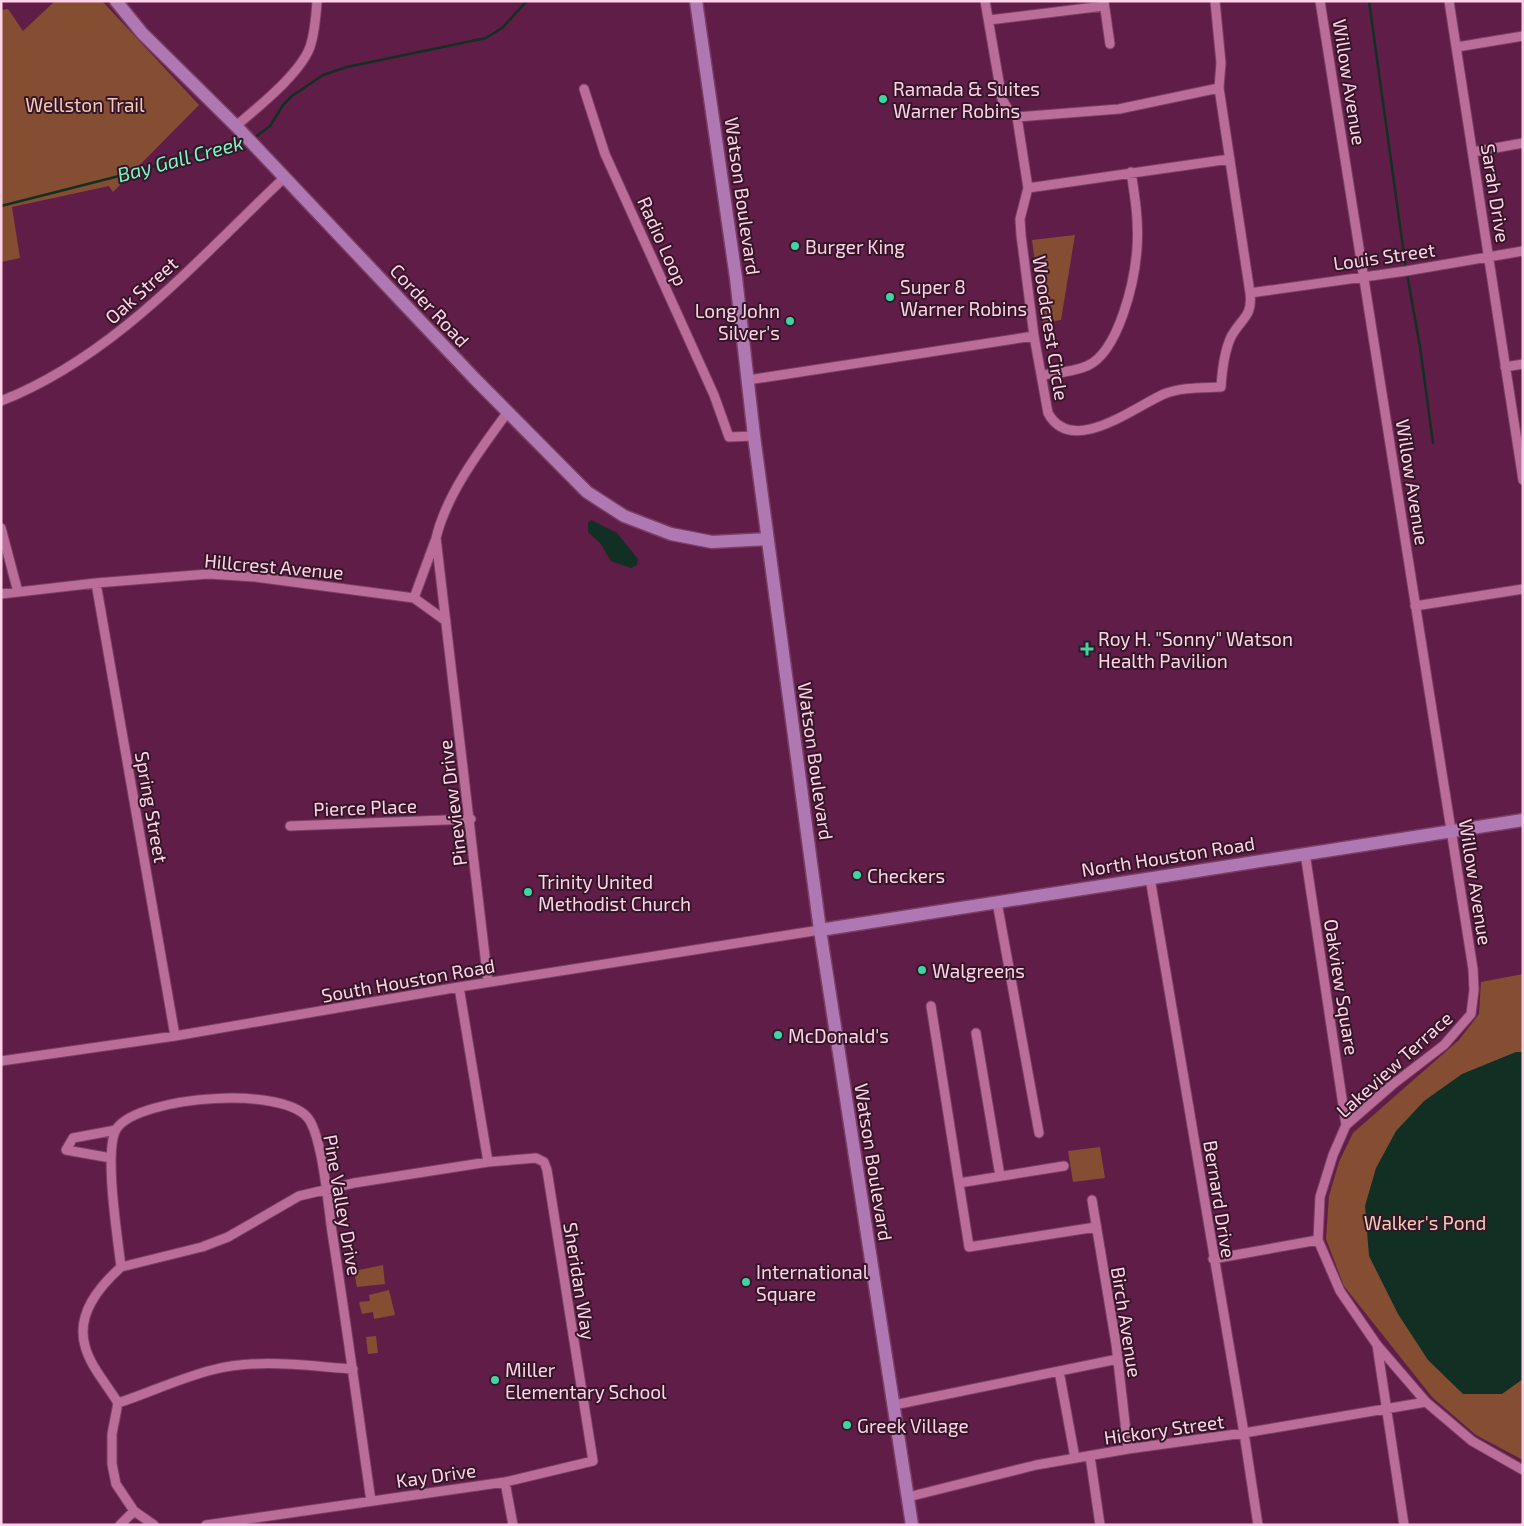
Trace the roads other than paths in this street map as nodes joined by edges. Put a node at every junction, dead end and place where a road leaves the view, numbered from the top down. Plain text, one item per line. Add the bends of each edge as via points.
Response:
1 (116, 1) edge
2 (317, 1) edge
3 (696, 1) edge
4 (985, 1) edge
5 (1215, 1) edge
6 (1320, 1) edge
7 (1449, 1) edge
8 (1104, 4) edge
9 (989, 20) junction
10 (1523, 36) edge
11 (1110, 44) dead end
12 (1457, 48) junction
13 (1220, 88) junction
14 (584, 89) dead end
15 (1017, 117) junction
16 (236, 126) junction
17 (1523, 143) edge
18 (1473, 152) junction
19 (1230, 159) junction
20 (1131, 172) junction
21 (284, 178) junction
22 (1028, 188) junction
23 (1523, 250) edge
24 (1490, 256) junction
25 (1364, 275) junction
26 (1250, 293) junction
27 (1034, 336) junction
28 (1523, 364) edge
29 (1505, 367) junction
30 (1042, 375) junction
31 (748, 380) junction
32 (1, 401) edge
33 (507, 413) junction
34 (754, 436) junction
35 (1523, 480) edge
36 (1, 528) edge
37 (436, 538) junction
38 (768, 539) junction
39 (96, 583) junction
40 (1523, 589) edge
41 (18, 592) junction
42 (1, 594) edge
43 (414, 598) junction
44 (1415, 606) junction
45 (446, 621) junction
46 (471, 819) junction
47 (1523, 820) edge
48 (290, 826) dead end
49 (1451, 830) junction
50 (1305, 853) junction
51 (1150, 878) junction
52 (997, 902) junction
53 (820, 930) junction
54 (1473, 968) joint
55 (488, 982) junction
56 (459, 986) junction
57 (931, 1006) dead end
58 (976, 1033) dead end
59 (175, 1036) junction
60 (1, 1061) edge
61 (1346, 1125) junction
62 (116, 1130) junction
63 (1039, 1133) dead end
64 (111, 1158) junction
65 (488, 1162) junction
66 (1064, 1166) dead end
67 (1000, 1176) junction
68 (959, 1183) junction
69 (326, 1189) junction
70 (1092, 1200) dead end
71 (1096, 1227) junction
72 (1318, 1240) junction
73 (1213, 1259) junction
74 (122, 1267) junction
75 (1377, 1345) junction
76 (1118, 1359) junction
77 (353, 1369) junction
78 (1059, 1371) junction
79 (1426, 1402) junction
80 (118, 1404) junction
81 (894, 1405) junction
82 (1386, 1409) junction
83 (1244, 1434) junction
84 (1128, 1449) junction
85 (1090, 1456) junction
86 (1075, 1458) junction
87 (1523, 1470) edge
88 (505, 1482) junction
89 (908, 1497) junction
90 (371, 1501) junction
91 (134, 1511) junction
92 (275, 1520) edge
93 (120, 1525) edge
94 (154, 1525) edge
95 (206, 1525) edge
96 (513, 1525) edge
97 (912, 1525) edge
98 (1100, 1525) edge
99 (1258, 1525) edge
100 (1404, 1525) edge

1 - 16 street, Corder Road via 142,32
2 - 16 street via 316,25 309,49 275,92
3 - 31 street, Watson Boulevard
4 - 9 street
5 - 13 street, Woodcrest Circle
6 - 25 street, Willow Avenue
7 - 12 street, Sarah Drive
8 - 9 street
8 - 11 street
9 - 15 street via 1004,105
10 - 12 street
12 - 18 street, Sarah Drive
13 - 15 street via 1119,109
13 - 19 street, Woodcrest Circle
14 - 34 street, Radio Loop via 605,154 714,395 729,437
15 - 22 street
16 - 21 street, Corder Road
17 - 18 street
18 - 24 street, Sarah Drive
19 - 20 street
19 - 26 street, Woodcrest Circle
20 - 22 street
20 - 30 street via 1137,249 1119,328 1100,357 1088,366
21 - 32 street, Oak Street via 121,331 20,393
21 - 33 street, Corder Road
22 - 27 street, Woodcrest Circle via 1020,219
23 - 24 street, Louis Street
24 - 25 street, Louis Street
24 - 29 street, Sarah Drive
25 - 26 street, Louis Street
25 - 44 street, Willow Avenue
26 - 30 street, Woodcrest Circle via 1250,312 1231,338 1221,388 1178,390 1108,424 1072,429 1061,428 1048,413
27 - 30 street, Woodcrest Circle
27 - 31 street
28 - 29 street
29 - 35 street, Sarah Drive
31 - 34 street, Watson Boulevard
33 - 37 street via 459,485 440,520
33 - 38 street, Corder Road via 587,492 624,516 659,531 696,540
34 - 38 street, Watson Boulevard
36 - 41 street
37 - 43 street
37 - 45 street, Pineview Drive
38 - 53 street, Watson Boulevard
39 - 41 street, Hillcrest Avenue
39 - 43 street, Hillcrest Avenue via 208,574
39 - 59 street, Spring Street
40 - 44 street
41 - 42 street, Hillcrest Avenue
43 - 45 street, Hillcrest Avenue
44 - 49 street, Willow Avenue
45 - 46 street, Pineview Drive
46 - 48 street, Pierce Place
46 - 55 street, Pineview Drive
47 - 49 street, North Houston Road
49 - 50 street, North Houston Road
49 - 54 street, Willow Avenue
50 - 51 street, North Houston Road
50 - 61 street, Oakview Square
51 - 52 street, North Houston Road
51 - 73 street, Bernard Drive
52 - 53 street, North Houston Road
52 - 63 street
53 - 55 street, South Houston Road
53 - 81 street, Watson Boulevard
54 - 61 street, Lakeview Terrace via 1471,1014 1444,1045
55 - 56 street, South Houston Road
56 - 59 street, South Houston Road
56 - 65 street
57 - 68 street
58 - 67 street
59 - 60 street, South Houston Road
61 - 72 street, Lakeview Terrace via 1320,1197
62 - 64 street
62 - 64 street via 73,1138 66,1150
62 - 69 street, Pine Valley Drive via 129,1117 175,1102 255,1098 288,1104 299,1108 315,1131
64 - 74 street
65 - 69 street, Sheridan Way
65 - 88 street, Sheridan Way via 536,1158 544,1162 547,1170 593,1461
66 - 67 street
67 - 68 street
68 - 71 street via 968,1247
69 - 74 street, Sheridan Way via 299,1196 228,1237 202,1247
69 - 77 street, Pine Valley Drive
70 - 71 street, Birch Avenue
71 - 76 street, Birch Avenue
72 - 73 street
72 - 75 street, Lakeview Terrace via 1340,1291
73 - 83 street, Bernard Drive
74 - 80 street via 105,1281 89,1305 82,1328 85,1348
75 - 79 street, Lakeview Terrace
75 - 82 street, Lakeview Terrace
76 - 78 street
76 - 84 street, Birch Avenue
77 - 80 street via 289,1364 212,1370
77 - 90 street, Pine Valley Drive
78 - 81 street
78 - 86 street
79 - 82 street, Hickory Street
79 - 87 street, Lakeview Terrace via 1472,1441
80 - 91 street via 112,1434 112,1464 116,1484
81 - 89 street, Watson Boulevard
82 - 83 street, Hickory Street
82 - 100 street
83 - 84 street, Hickory Street
83 - 99 street, Bernard Drive
84 - 85 street, Hickory Street
85 - 86 street, Hickory Street
85 - 98 street
86 - 89 street, Hickory Street
88 - 90 street, Kay Drive
88 - 96 street
89 - 97 street, Watson Boulevard
90 - 92 street
91 - 93 street
91 - 94 street
92 - 95 street

